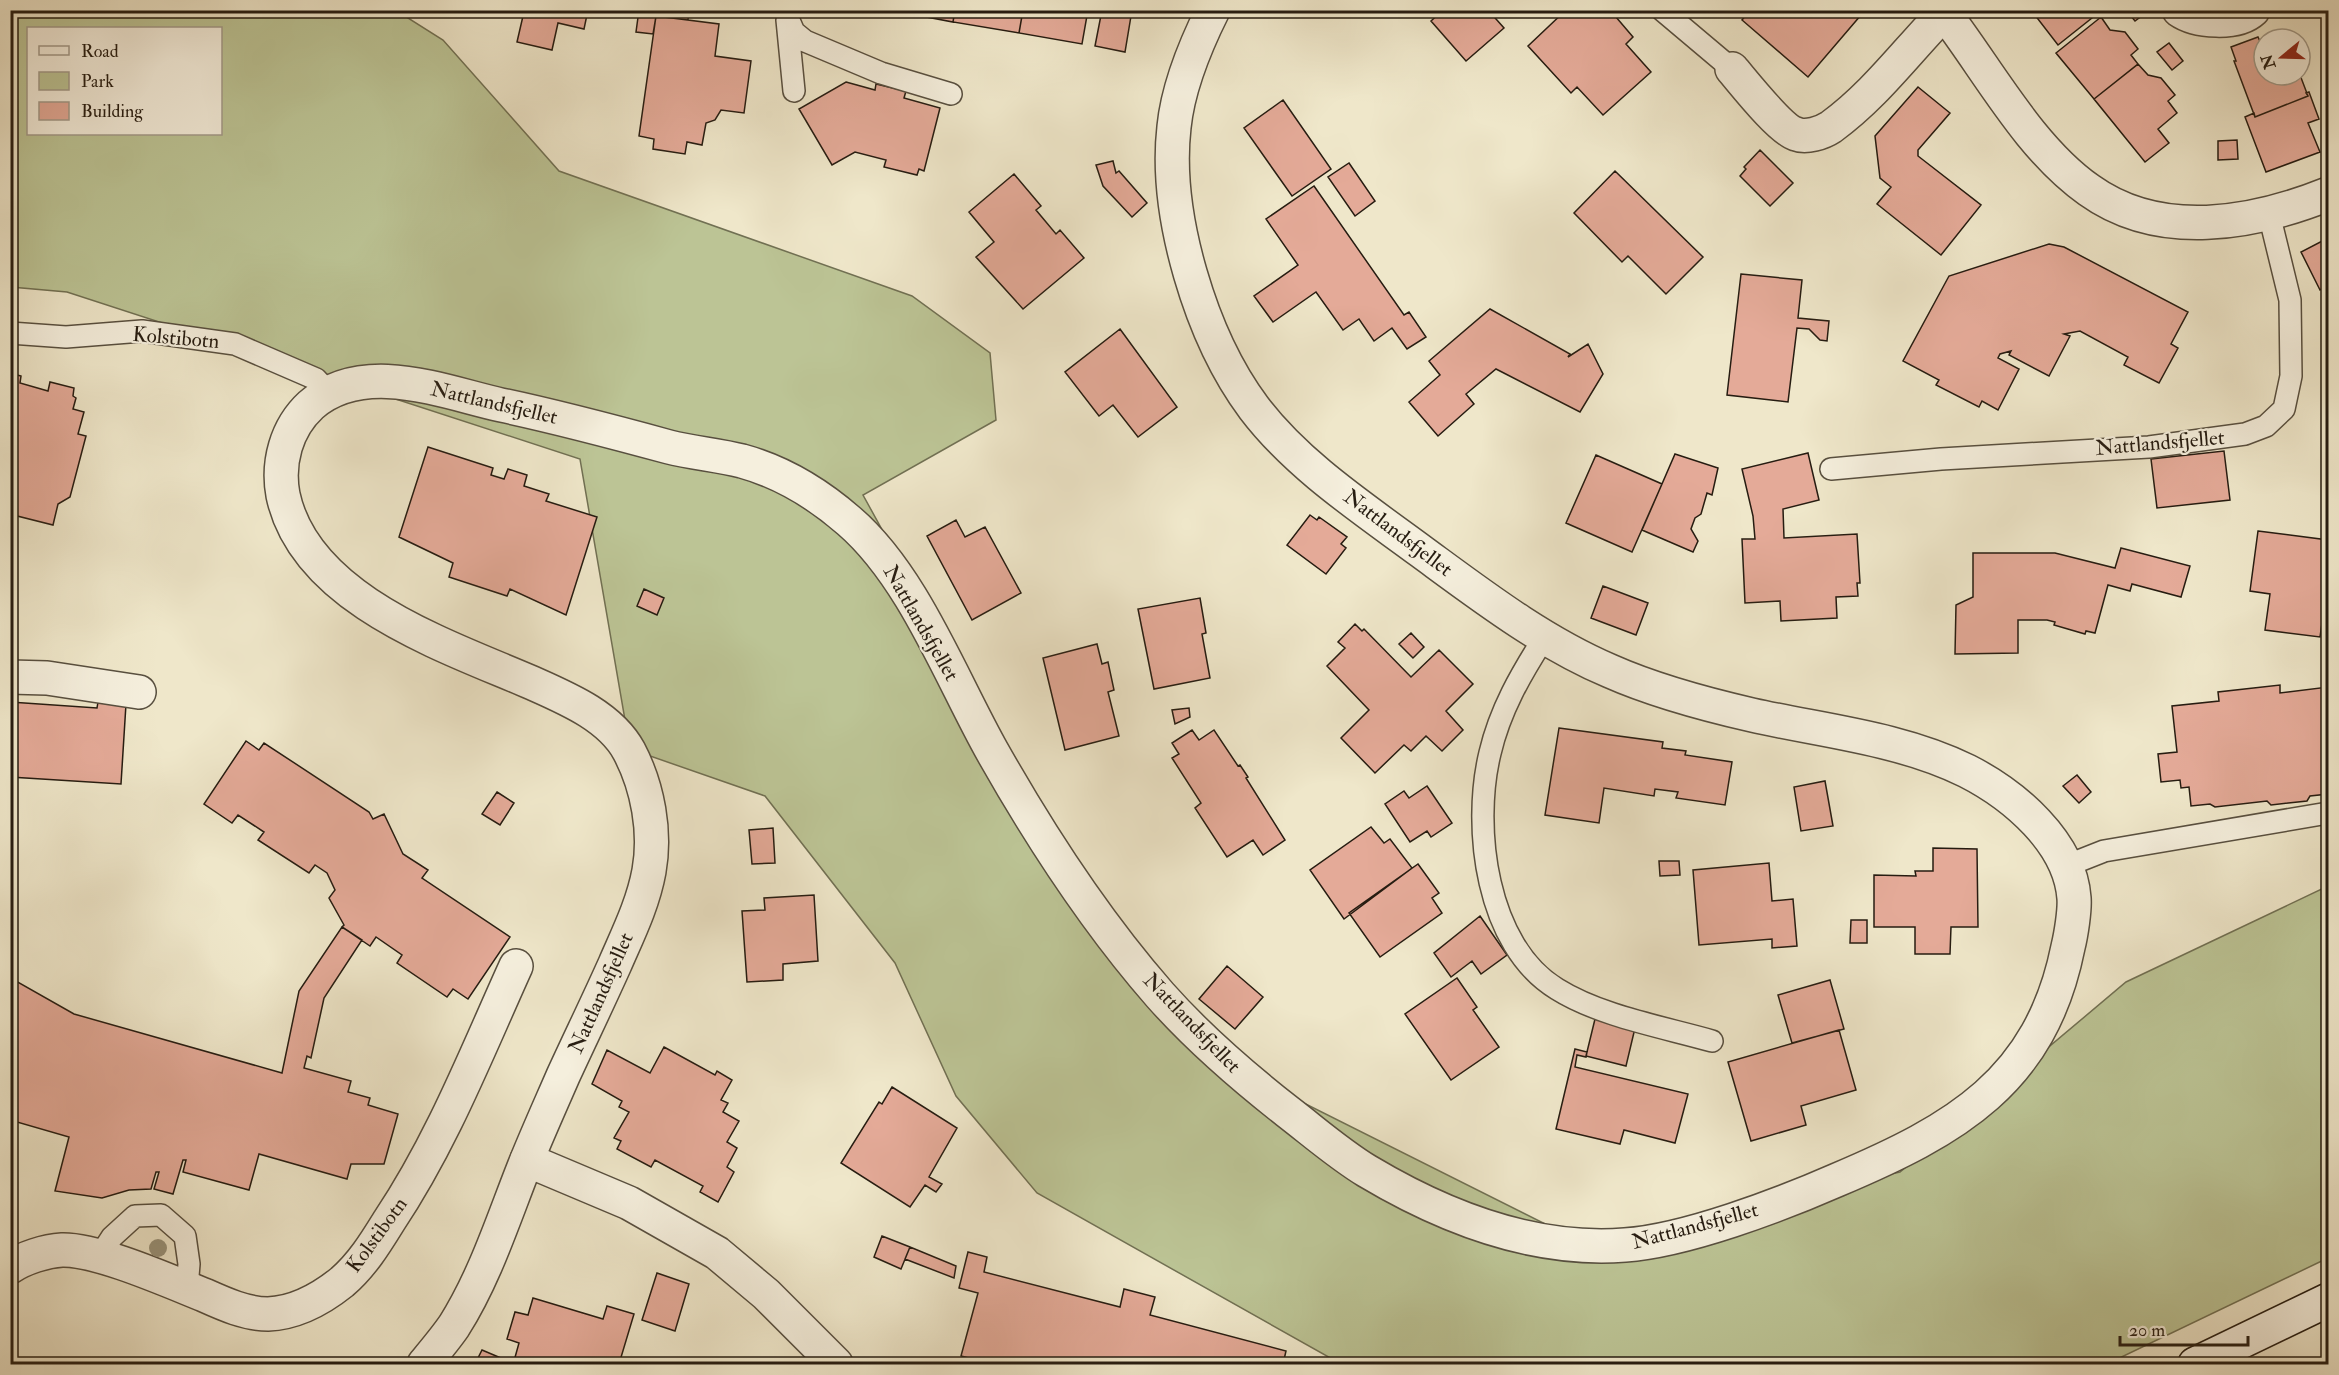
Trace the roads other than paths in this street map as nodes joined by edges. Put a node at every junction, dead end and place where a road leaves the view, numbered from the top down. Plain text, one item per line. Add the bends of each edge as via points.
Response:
1 (1213, 10) edge
2 (1662, 10) edge
3 (2179, 10) edge
4 (2253, 10) edge
5 (1943, 12) edge
6 (786, 13) edge
7 (1732, 69) joint
8 (794, 91) dead end
9 (951, 94) dead end
10 (2328, 194) edge
11 (2269, 214) junction
12 (10, 333) edge
13 (329, 393) junction
14 (1831, 469) dead end
15 (1544, 638) junction
16 (10, 678) edge
17 (139, 692) dead end
18 (2328, 813) edge
19 (2066, 866) junction
20 (516, 966) dead end
21 (1712, 1041) dead end
22 (527, 1160) junction
23 (99, 1257) junction
24 (10, 1268) edge
25 (187, 1288) junction
26 (2328, 1300) edge
27 (832, 1364) edge
28 (424, 1365) edge
29 (2195, 1365) edge

1 - 15 street, Nattlandsfjellet via 1197,42 1174,125 1174,173 1190,272 1220,351 1251,404 1283,441 1457,577
2 - 7 lane
3 - 4 street via 2193,18 2237,19
5 - 7 street via 1873,89 1829,128 1811,135 1795,134 1781,123
5 - 11 street via 2036,137 2089,190 2152,218 2185,223 2220,223
6 - 8 lane
6 - 9 lane via 794,32 805,41 881,73
10 - 11 street
11 - 14 lane, Nattlandsfjellet via 2290,300 2291,376 2284,409 2266,426 2245,434 2149,447
12 - 13 lane, Kolstibotn via 66,337 142,332 235,344 316,379
13 - 19 street, Nattlandsfjellet via 373,382 405,383 558,417 688,452 746,462 809,490 860,529 896,574 1030,815 1080,890 1161,996 1226,1063 1367,1171 1473,1222 1516,1236 1587,1246 1641,1244 1662,1239 1813,1190 1907,1148 1955,1121 2020,1063 2049,1012 2061,980 2074,910 2074,889
13 - 22 street, Nattlandsfjellet via 297,421 281,461 287,511 315,559 361,599 420,635 551,691 603,722 618,733 628,750 646,796 652,857 637,913
15 - 19 street, Nattlandsfjellet via 1611,672 1680,696 1851,734 1967,771 2031,816
15 - 21 lane via 1506,702 1490,754 1485,850 1490,887 1499,913 1519,954 1555,988 1590,1005
16 - 17 street via 47,678
18 - 19 lane via 2104,851
20 - 25 street, Kolstibotn via 411,1189 369,1252 343,1281 293,1310 268,1314 238,1309
22 - 27 street via 629,1203 717,1253 766,1294
22 - 28 street, Nattlandsfjellet via 478,1280 455,1325
23 - 24 street, Kolstibotn via 63,1250 39,1254
23 - 25 street, Kolstibotn
23 - 25 lane via 112,1237 135,1216 161,1215 185,1236
26 - 29 street

